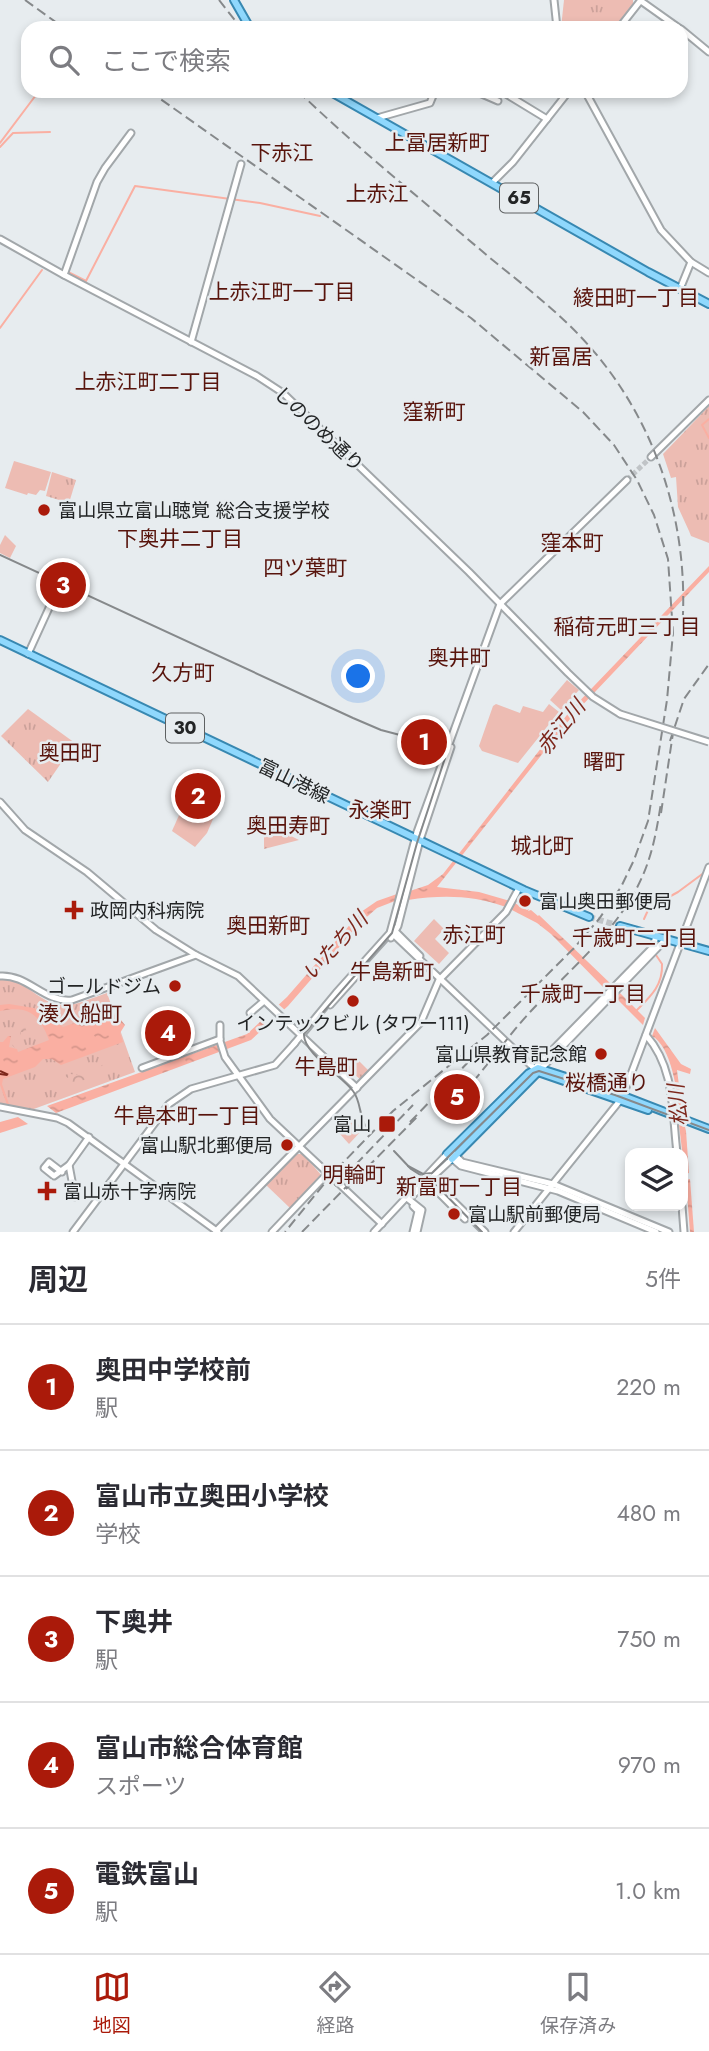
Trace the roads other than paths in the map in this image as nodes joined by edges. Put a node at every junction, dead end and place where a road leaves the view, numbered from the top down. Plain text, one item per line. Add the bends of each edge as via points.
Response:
1 (234, 0) edge
2 (554, 0) edge
3 (641, 0) edge
4 (246, 21) edge
5 (556, 21) edge
6 (624, 21) edge
7 (669, 21) edge
8 (688, 35) edge
9 (709, 52) edge
10 (342, 98) edge
11 (432, 98) edge
12 (491, 98) edge
13 (513, 98) edge
14 (564, 98) edge
15 (589, 98) edge
16 (498, 101) dead end
17 (377, 118) junction
18 (547, 119) junction
19 (131, 133) dead end
20 (241, 164) dead end
21 (492, 183) junction
22 (0, 239) edge
23 (691, 262) junction
24 (709, 273) edge
25 (64, 275) junction
26 (680, 289) junction
27 (709, 304) edge
28 (191, 342) junction
29 (709, 400) edge
30 (651, 457) tunnel mouth
31 (627, 480) tunnel mouth
32 (60, 586) dead end
33 (500, 604) junction
34 (0, 640) edge
35 (28, 654) junction
36 (709, 742) edge
37 (0, 802) edge
38 (417, 839) junction
39 (709, 867) edge
40 (519, 888) junction
41 (589, 917) tunnel mouth
42 (620, 926) tunnel mouth
43 (393, 932) junction
44 (656, 936) junction
45 (666, 939) junction
46 (681, 943) junction
47 (709, 951) edge
48 (196, 955) junction
49 (0, 976) edge
50 (440, 979) junction
51 (617, 987) junction
52 (264, 1001) junction
53 (250, 1013) dead end
54 (220, 1025) dead end
55 (647, 1033) junction
56 (301, 1036) junction
57 (220, 1040) junction
58 (142, 1068) dead end
59 (538, 1070) junction
60 (239, 1076) junction
61 (356, 1088) junction
62 (622, 1098) junction
63 (0, 1109) edge
64 (679, 1120) junction
65 (709, 1131) edge
66 (89, 1137) junction
67 (299, 1147) junction
68 (677, 1148) edge
69 (451, 1155) junction
70 (124, 1163) junction
71 (69, 1165) junction
72 (62, 1172) dead end
73 (328, 1173) junction
74 (428, 1180) junction
75 (552, 1187) junction
76 (75, 1197) dead end
77 (407, 1198) junction
78 (682, 1211) edge
79 (465, 1219) dead end
80 (382, 1224) junction
81 (217, 1231) edge
82 (73, 1232) edge
83 (272, 1232) edge
84 (374, 1232) edge
85 (415, 1232) edge
86 (485, 1232) edge
87 (514, 1232) edge
88 (656, 1232) edge
89 (669, 1232) edge
90 (684, 1232) edge

1 - 4 main road
2 - 5 street
3 - 6 street
3 - 7 street
8 - 9 street
10 - 17 main road, 65
11 - 17 street via 430,103
12 - 16 street
13 - 18 street
14 - 18 street
15 - 23 street via 661,230
17 - 21 main road, 65
18 - 21 street
19 - 25 street via 97,182
20 - 28 street
21 - 26 main road, 65
22 - 25 street, しののめ通り
23 - 24 street
23 - 26 street
25 - 28 street, しののめ通り
26 - 27 main road, 65
28 - 33 street, しののめ通り via 265,381 296,404
29 - 30 street
31 - 33 street
32 - 35 street
33 - 36 street, しののめ通り, bridge via 589,693 620,715
33 - 38 street via 440,762
34 - 35 main road, 富山港線 / 30
35 - 38 main road, 富山港線 / 30
37 - 48 street via 28,832
38 - 40 main road, 富山港線 / 30
38 - 43 street
39 - 46 street
40 - 41 main road, 富山港線 / 30
40 - 50 street via 507,909
42 - 44 main road
43 - 50 street
43 - 56 street
44 - 45 main road
44 - 51 street via 653,947
45 - 46 main road
45 - 51 street
46 - 47 main road
46 - 55 street
48 - 49 street via 67,1001 47,996 20,978
48 - 52 street via 231,972
50 - 59 street
50 - 61 street via 421,1022
51 - 59 street
52 - 53 street
52 - 56 street
54 - 57 street
55 - 62 street
55 - 64 street via 666,1065
56 - 60 street via 275,1065
56 - 61 street
57 - 58 street
57 - 60 street
59 - 62 main road
59 - 69 main road
60 - 67 street via 270,1119
60 - 70 street via 179,1095 162,1110
61 - 67 street
62 - 64 main road
62 - 75 street
63 - 66 street via 62,1120
64 - 65 main road
64 - 68 street
66 - 70 street
66 - 71 street
67 - 73 street
67 - 81 street
69 - 74 street
69 - 75 street
70 - 81 street
70 - 82 street
71 - 72 street
71 - 76 street
73 - 80 street
73 - 83 street
74 - 77 street
74 - 79 street
74 - 86 street
75 - 87 street
75 - 88 street
75 - 89 street
77 - 80 street
77 - 85 street via 418,1211
78 - 90 street
80 - 84 street

